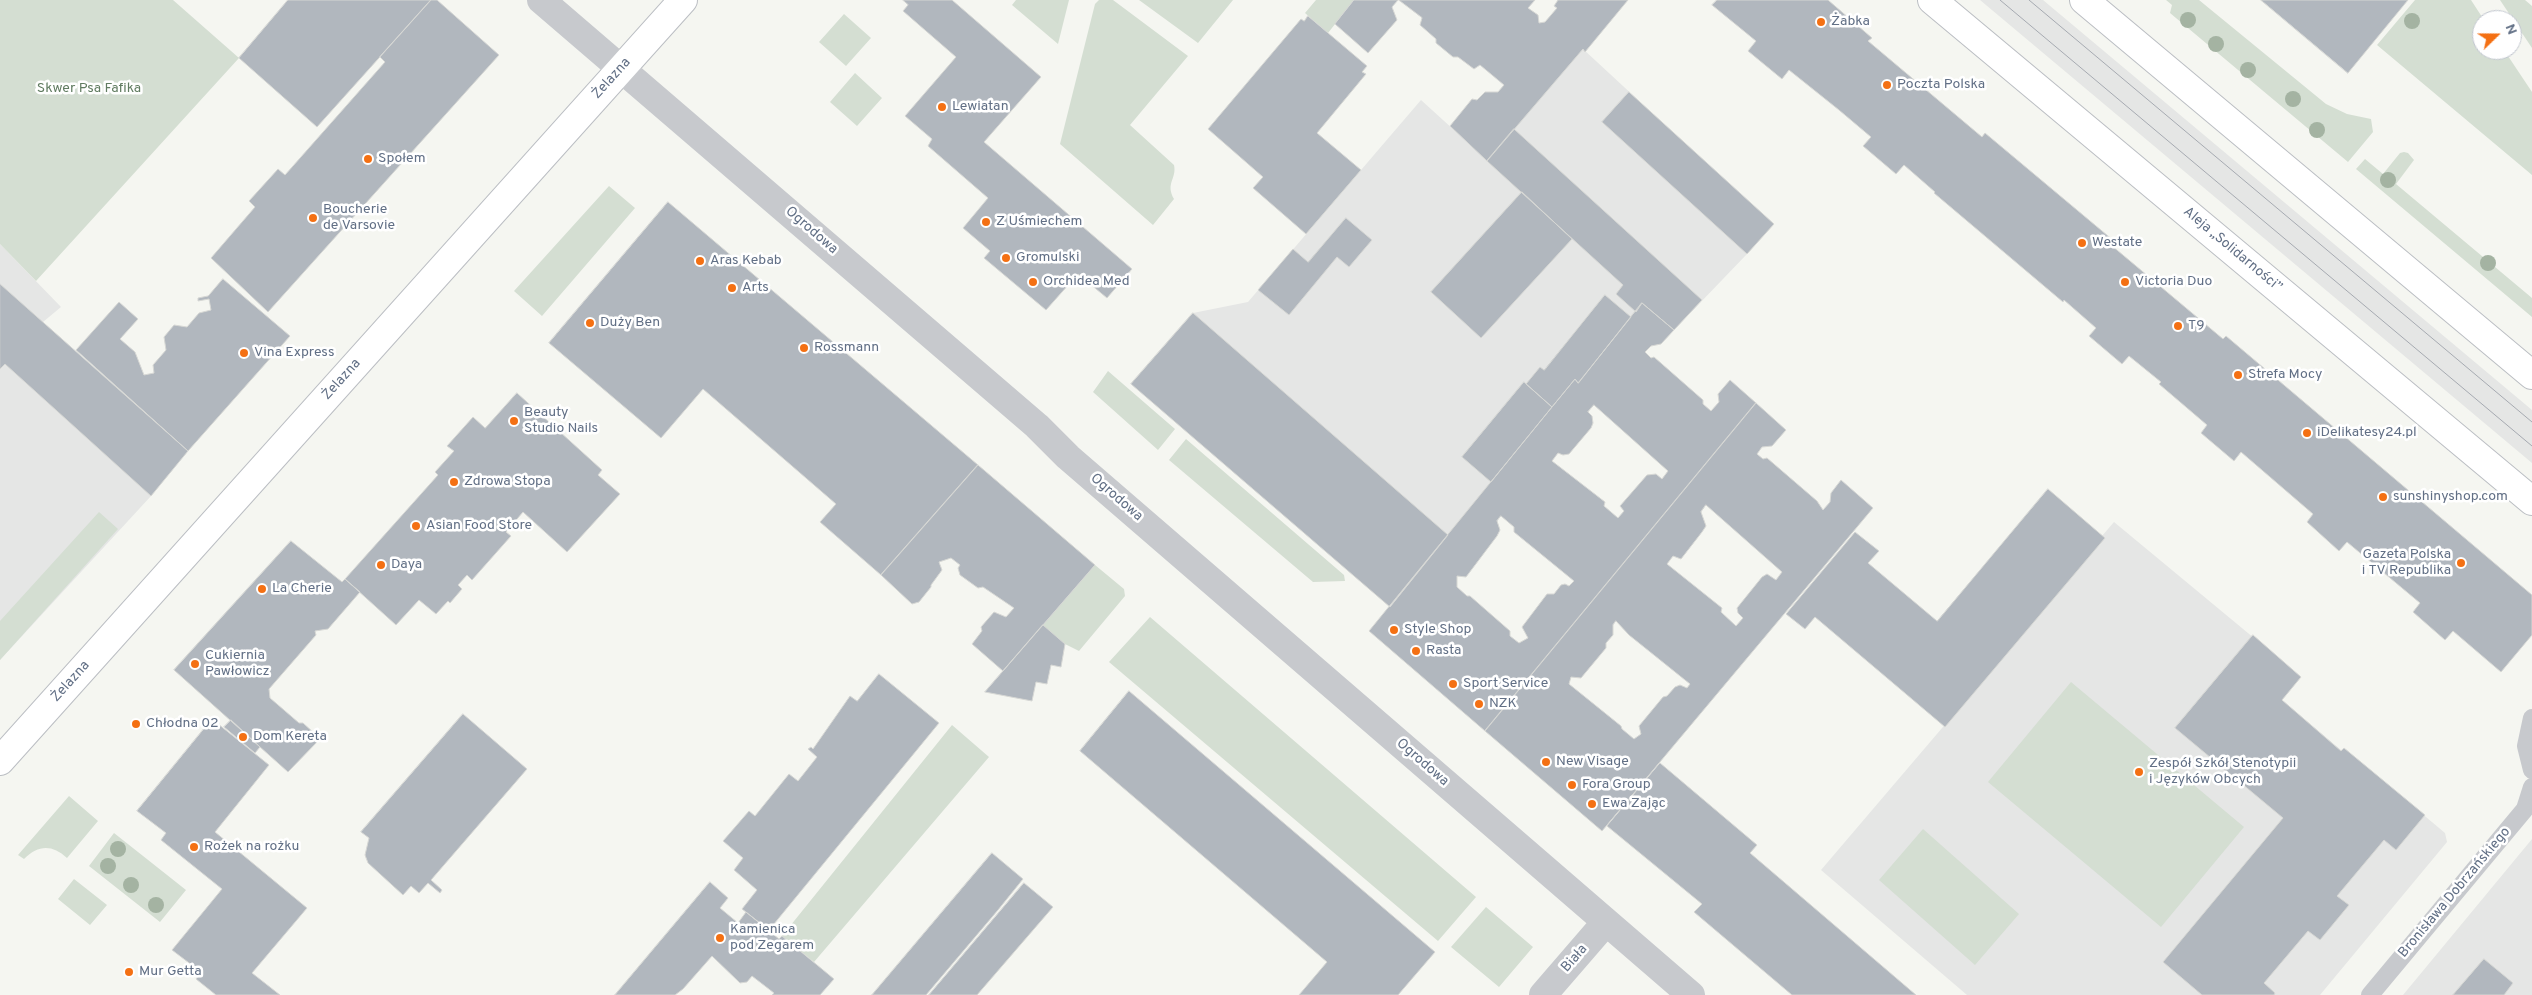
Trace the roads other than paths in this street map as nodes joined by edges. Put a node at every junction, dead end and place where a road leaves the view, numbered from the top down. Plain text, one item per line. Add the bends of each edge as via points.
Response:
1 (541, 0) edge
2 (683, 0) edge
3 (1932, 0) edge
4 (2084, 0) edge
5 (622, 68) junction
6 (2532, 375) edge
7 (2532, 501) edge
8 (2532, 718) edge
9 (0, 761) edge
10 (2532, 770) edge
11 (2532, 787) edge
12 (1606, 922) junction
13 (1543, 995) edge
14 (1691, 995) edge
15 (2370, 995) edge

1 - 5 street, Ogrodowa
2 - 5 main road, Żelazna
3 - 7 main road, Aleja „Solidarności”
4 - 6 main road
5 - 9 main road, Żelazna
5 - 12 street, Ogrodowa
8 - 10 lane via 2526,746
11 - 15 lane, Bronisława Dobrzańskiego via 2525,809
12 - 13 street, Biała
12 - 14 street, Ogrodowa

